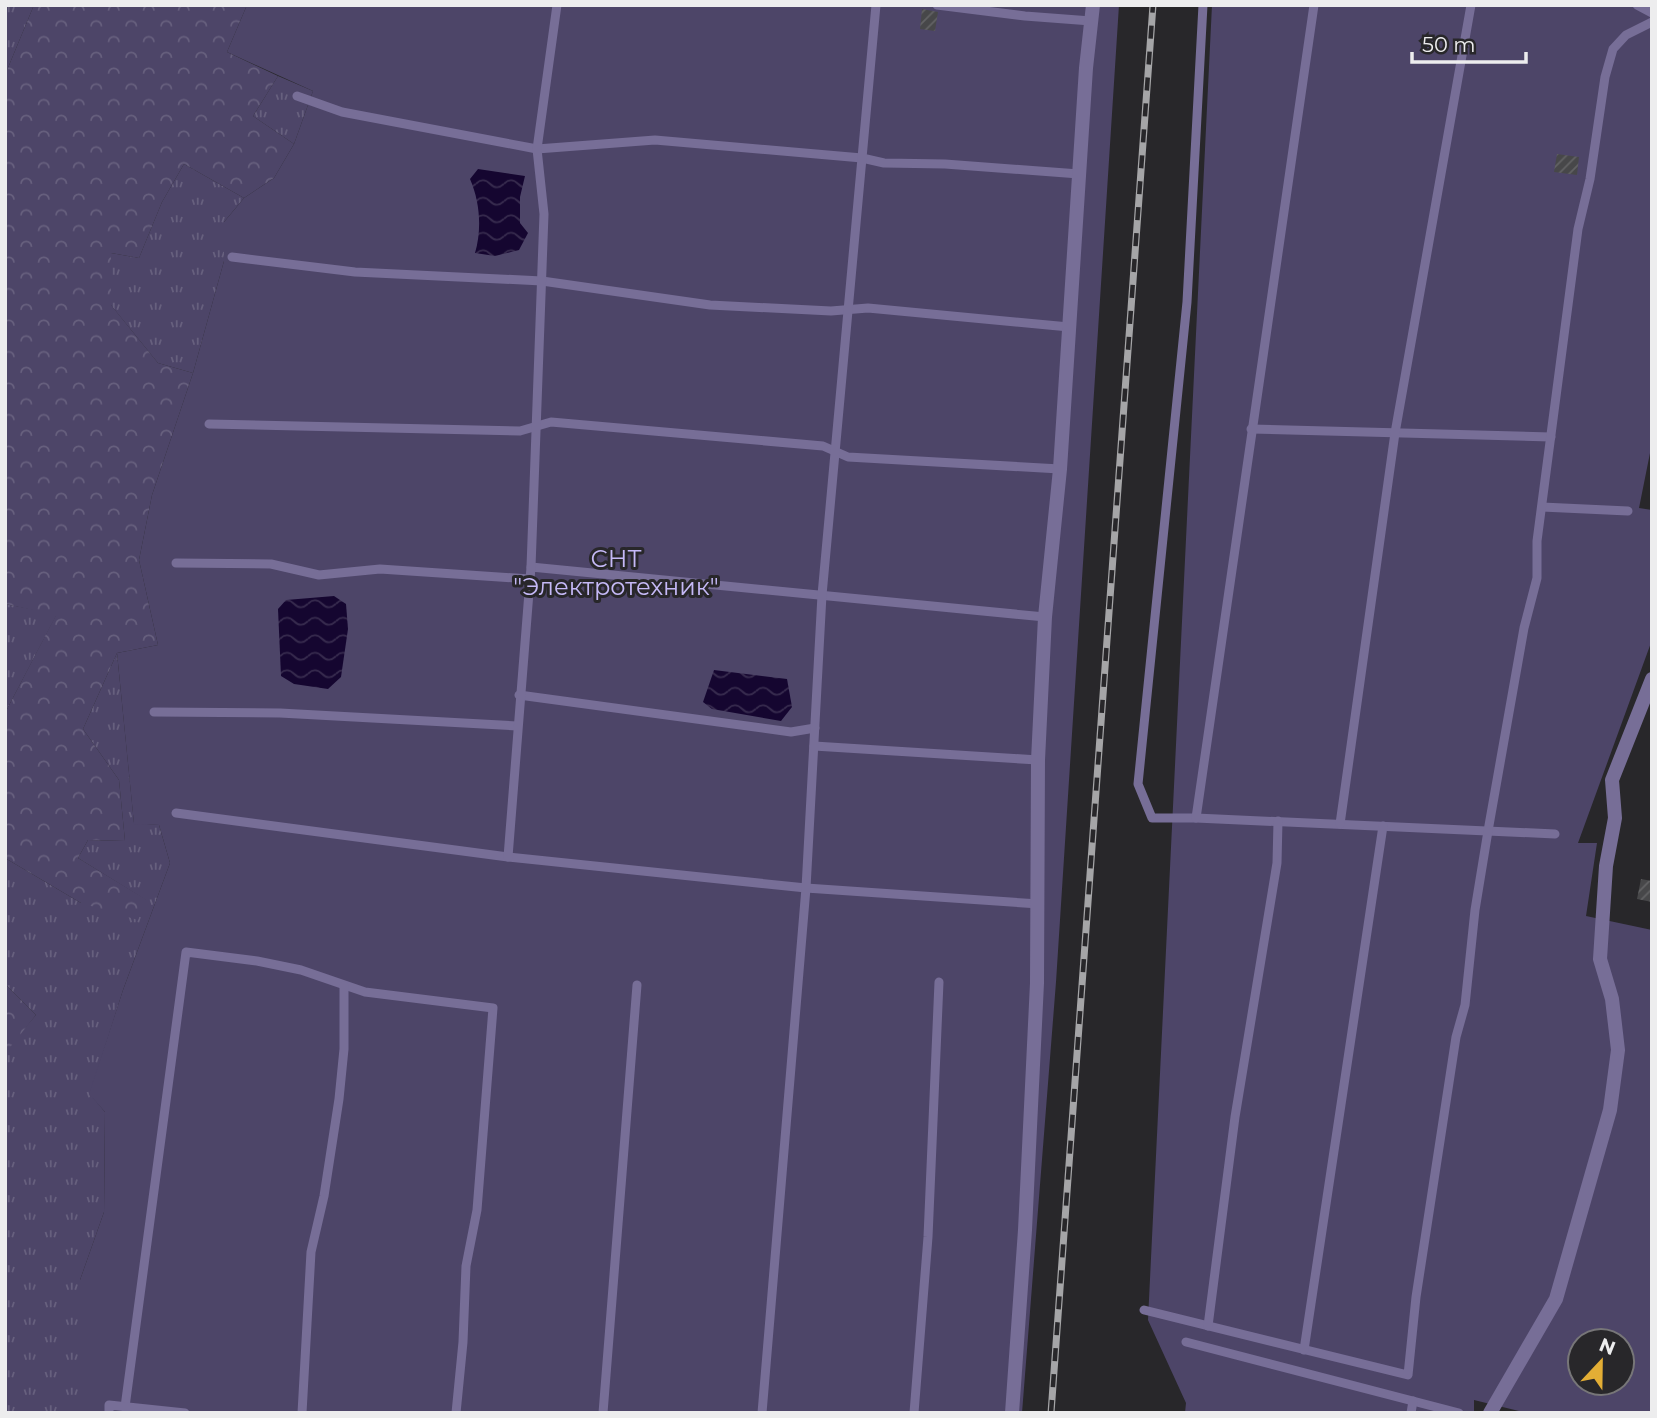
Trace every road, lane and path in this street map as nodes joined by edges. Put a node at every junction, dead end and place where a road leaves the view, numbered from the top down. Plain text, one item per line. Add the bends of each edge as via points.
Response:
1 (557, 5) edge
2 (876, 5) edge
3 (937, 5) edge
4 (1093, 5) edge
5 (1203, 5) edge
6 (1314, 5) edge
7 (1471, 5) edge
8 (1637, 5) edge
9 (1652, 13) edge
10 (1091, 21) junction
11 (1652, 22) edge
12 (297, 96) dead end
13 (537, 149) junction
14 (862, 158) junction
15 (1079, 174) junction
16 (232, 257) dead end
17 (542, 281) junction
18 (848, 309) junction
19 (1069, 327) junction
20 (209, 424) dead end
21 (536, 426) junction
22 (1251, 429) junction
23 (1395, 433) junction
24 (1551, 437) junction
25 (835, 452) junction
26 (1060, 469) junction
27 (1542, 507) junction
28 (1628, 511) dead end
29 (176, 563) dead end
30 (531, 567) junction
31 (530, 579) junction
32 (822, 595) junction
33 (1045, 617) junction
34 (1652, 679) edge
35 (519, 695) junction
36 (154, 712) dead end
37 (517, 726) junction
38 (815, 728) junction
39 (814, 746) junction
40 (1038, 760) junction
41 (176, 813) dead end
42 (1196, 818) junction
43 (1278, 821) junction
44 (1340, 824) junction
45 (1382, 826) junction
46 (1488, 831) junction
47 (1555, 834) dead end
48 (508, 857) junction
49 (806, 888) junction
50 (1039, 904) junction
51 (939, 982) dead end
52 (637, 985) dead end
53 (344, 986) junction
54 (1144, 1310) dead end
55 (1208, 1326) junction
56 (1186, 1342) dead end
57 (1304, 1350) junction
58 (1413, 1401) junction
59 (125, 1407) junction
60 (109, 1413) edge
61 (185, 1413) edge
62 (302, 1413) edge
63 (456, 1413) edge
64 (603, 1413) edge
65 (762, 1413) edge
66 (914, 1413) edge
67 (1012, 1413) edge
68 (1411, 1413) edge
69 (1459, 1413) edge
70 (1490, 1413) edge

1 - 13 lane
2 - 14 lane
3 - 10 lane
4 - 10 street
5 - 42 lane via 1186,302 1138,784 1152,818
6 - 22 lane
7 - 23 lane
8 - 9 lane
10 - 15 street
11 - 24 lane via 1626,35 1613,49 1605,77 1578,229
12 - 13 lane via 342,112
13 - 14 lane via 655,140
13 - 17 lane via 544,214
14 - 15 lane
14 - 18 lane
15 - 19 street
16 - 17 lane via 355,272
17 - 18 lane via 710,305
17 - 21 lane
18 - 19 lane
18 - 25 lane
19 - 26 street
20 - 21 lane via 520,431
21 - 25 lane via 578,424 823,446
21 - 30 lane
22 - 23 lane
22 - 42 lane
23 - 24 lane
23 - 44 lane
24 - 27 lane
25 - 26 lane via 848,457
25 - 32 lane
26 - 33 street
27 - 28 lane
27 - 46 lane via 1537,578
29 - 31 lane via 271,564 319,575 380,569
30 - 31 lane
30 - 32 lane
31 - 35 lane
32 - 33 lane
32 - 38 lane
33 - 40 street
34 - 70 street via 1612,780 1615,818 1606,866 1600,958 1612,999 1618,1049 1609,1110 1556,1298
35 - 37 lane
35 - 38 lane via 792,732
36 - 37 lane via 280,713
37 - 48 lane
38 - 39 lane
39 - 40 lane
39 - 49 lane
40 - 50 street
41 - 48 lane
42 - 43 lane
43 - 44 lane
43 - 55 lane via 1278,863 1235,1116
44 - 45 lane
45 - 46 lane
45 - 57 lane
46 - 47 lane
46 - 57 lane via 1408,1375
48 - 49 lane
49 - 50 lane
49 - 65 lane
50 - 67 street
51 - 66 lane via 928,1237
52 - 64 lane
53 - 59 lane via 279,965 186,952
53 - 62 lane via 339,1099 311,1252
53 - 63 lane via 493,1008
54 - 55 lane
55 - 57 lane
56 - 58 lane
58 - 68 lane
58 - 69 lane
59 - 60 lane via 109,1405
59 - 61 lane

